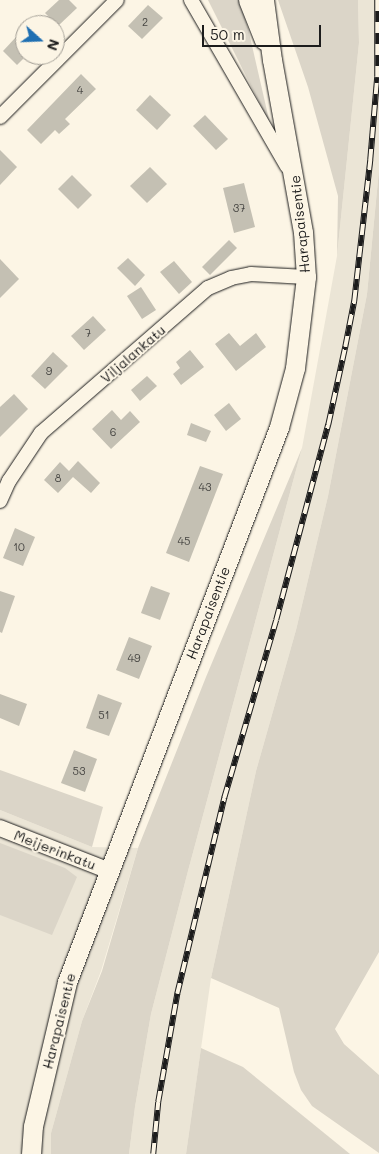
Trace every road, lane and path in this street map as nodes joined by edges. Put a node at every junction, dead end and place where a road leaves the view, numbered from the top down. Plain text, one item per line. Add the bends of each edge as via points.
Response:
1 (117, 0) edge
2 (191, 0) edge
3 (248, 0) edge
4 (264, 0) edge
5 (272, 60) junction
6 (0, 117) edge
7 (296, 181) junction
8 (306, 277) junction
9 (0, 501) edge
10 (0, 828) edge
11 (110, 871) junction
12 (31, 1154) edge

1 - 6 street
2 - 7 street
3 - 5 main road, Harapaisentie
4 - 5 main road, Harapaisentie
5 - 7 main road, Harapaisentie
7 - 8 main road, Harapaisentie
8 - 9 street, Viljalankatu via 252,274 231,278 208,288 41,433 9,481
8 - 11 main road, Harapaisentie via 295,368 279,427
10 - 11 street, Meijerinkatu
11 - 12 main road, Harapaisentie via 66,982 33,1126

